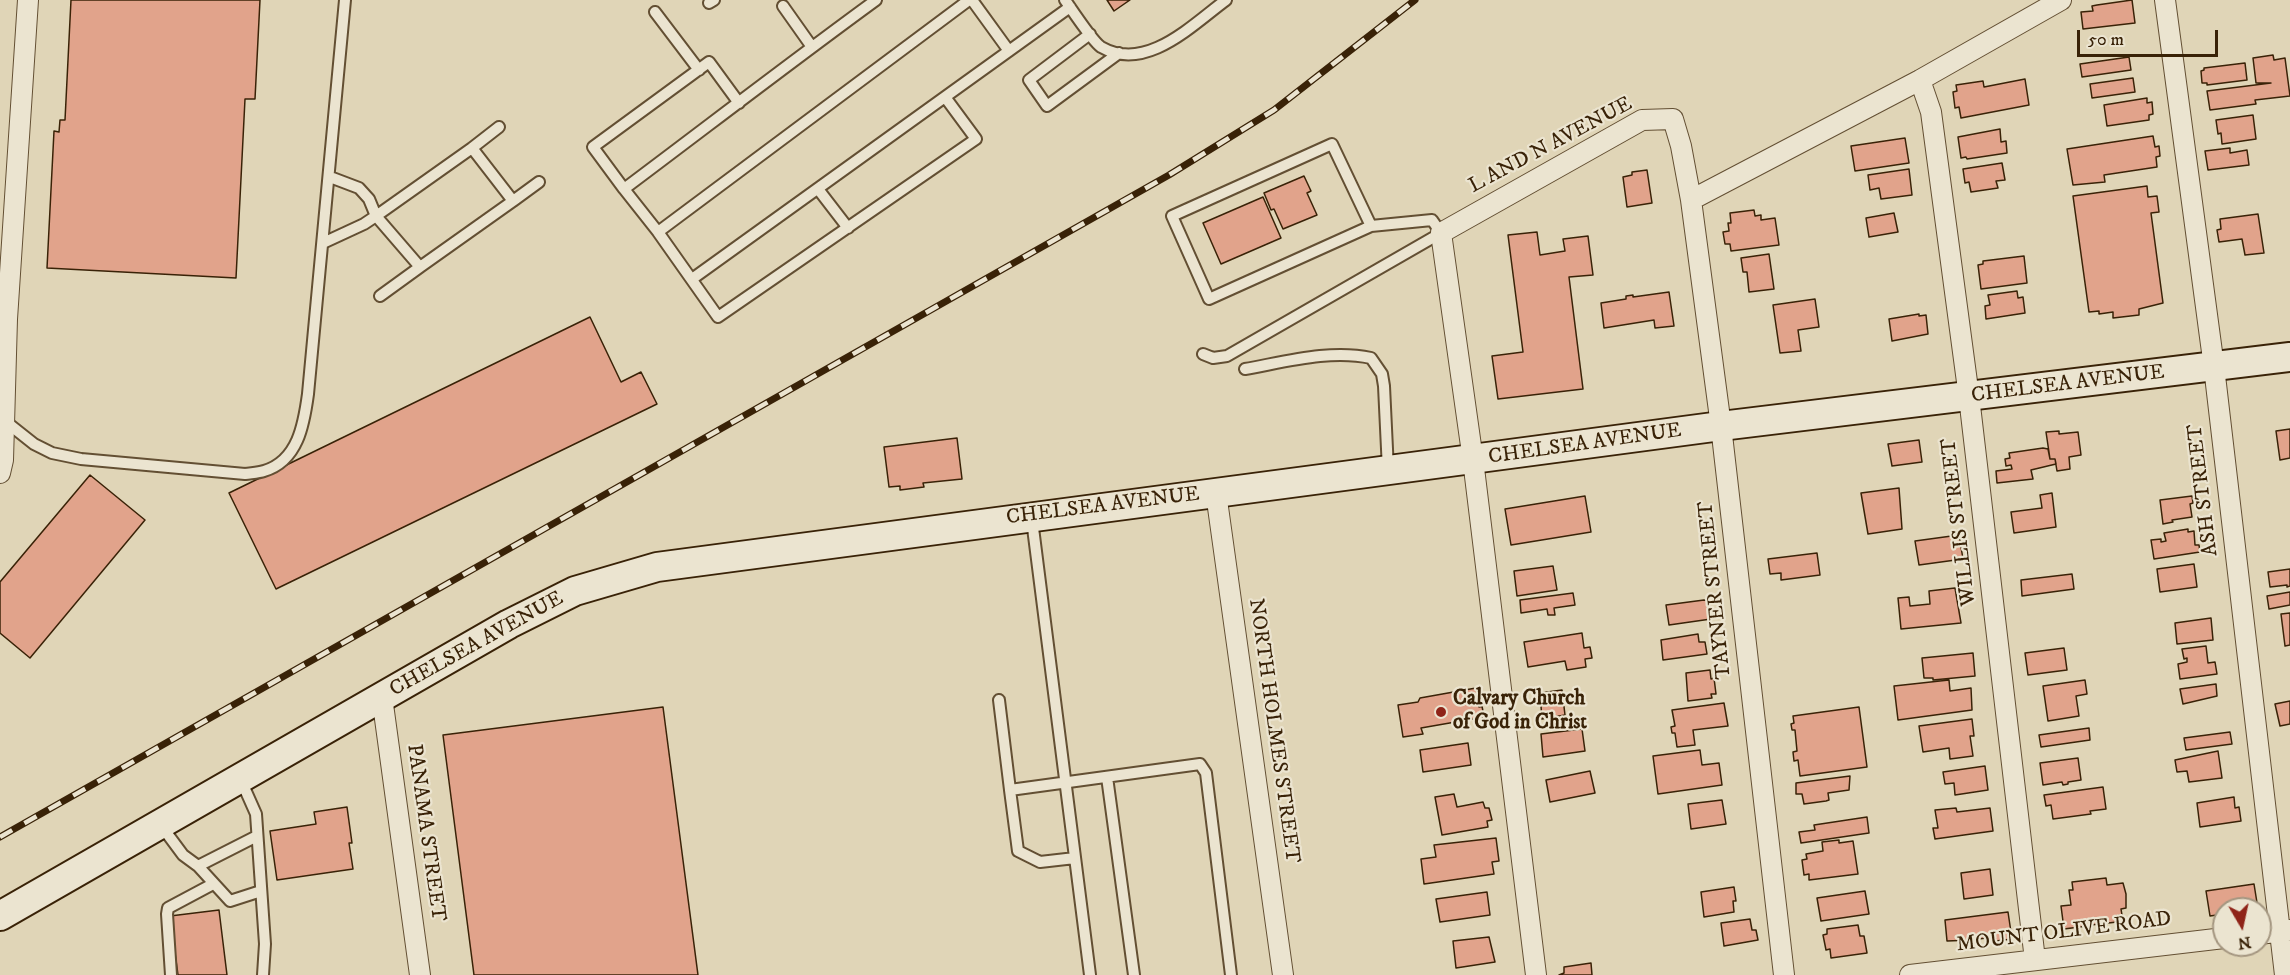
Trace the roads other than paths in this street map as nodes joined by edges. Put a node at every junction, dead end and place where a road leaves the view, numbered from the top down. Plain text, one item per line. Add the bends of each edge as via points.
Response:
1 (28, 0) edge
2 (345, 0) edge
3 (876, 0) edge
4 (970, 0) edge
5 (1226, 0) edge
6 (2061, 0) edge
7 (2165, 0) edge
8 (1067, 4) edge
9 (783, 6) dead end
10 (655, 12) dead end
11 (1090, 34) junction
12 (812, 47) junction
13 (1009, 51) junction
14 (1119, 53) junction
15 (699, 70) junction
16 (1920, 80) junction
17 (945, 97) junction
18 (739, 103) junction
19 (499, 127) dead end
20 (472, 148) junction
21 (330, 177) junction
22 (539, 182) dead end
23 (624, 189) junction
24 (818, 189) junction
25 (1691, 200) junction
26 (513, 201) junction
27 (376, 216) junction
28 (1371, 226) junction
29 (848, 228) junction
30 (658, 232) junction
31 (1442, 233) junction
32 (323, 243) junction
33 (420, 267) junction
34 (692, 279) junction
35 (380, 296) dead end
36 (1203, 354) dead end
37 (2290, 357) edge
38 (2214, 367) junction
39 (1245, 369) dead end
40 (1969, 397) junction
41 (4, 421) junction
42 (1721, 426) junction
43 (1473, 460) junction
44 (1388, 471) junction
45 (0, 473) edge
46 (1216, 493) junction
47 (1031, 516) junction
48 (382, 697) junction
49 (999, 700) dead end
50 (1107, 777) junction
51 (240, 778) junction
52 (1066, 782) junction
53 (1010, 790) junction
54 (160, 824) junction
55 (257, 836) junction
56 (1075, 858) junction
57 (198, 866) junction
58 (213, 884) junction
59 (261, 891) junction
60 (0, 916) edge
61 (2285, 931) edge
62 (2212, 939) edge
63 (2035, 960) junction
64 (171, 975) edge
65 (263, 975) edge
66 (420, 975) edge
67 (1090, 975) edge
68 (1134, 975) edge
69 (1232, 975) edge
70 (1283, 975) edge
71 (1536, 975) edge
72 (1784, 975) edge
73 (1910, 975) edge
74 (2285, 975) edge

1 - 41 street
2 - 21 lane
3 - 12 lane
4 - 13 lane
4 - 30 lane
5 - 14 lane via 1160,49 1127,56
6 - 16 street
7 - 38 street, ASH STREET
8 - 11 lane
8 - 13 lane
9 - 12 lane
10 - 15 lane
11 - 14 lane via 1100,47
11 - 14 lane via 1029,80 1047,106
12 - 18 lane
13 - 17 lane
15 - 18 lane via 709,62
15 - 23 lane via 593,147
16 - 25 street
16 - 40 street, WILLIS STREET via 1931,112
17 - 24 lane
17 - 29 lane via 976,139
18 - 23 lane
19 - 20 lane
20 - 26 lane
20 - 27 lane
21 - 27 lane via 359,188
21 - 32 lane
22 - 26 lane
23 - 30 lane
24 - 29 lane
24 - 34 lane
25 - 31 street, L AND N AVENUE via 1672,119 1642,120
25 - 42 street, TAYNER STREET
26 - 33 lane
27 - 32 lane
27 - 33 lane
28 - 28 lane via 1209,299 1172,216 1332,144
28 - 31 lane via 1432,220
29 - 34 lane via 718,317
30 - 34 lane
31 - 36 lane, L AND N AVENUE via 1227,356 1213,358
31 - 43 street
32 - 41 lane via 303,429 282,461 264,471 245,474 81,459 52,453
33 - 35 lane
37 - 38 main road, CHELSEA AVENUE
38 - 40 main road, CHELSEA AVENUE
38 - 61 street, ASH STREET
39 - 44 lane via 1315,357 1371,358 1383,380
40 - 42 main road, CHELSEA AVENUE
40 - 63 street, WILLIS STREET
41 - 45 street
42 - 43 main road, CHELSEA AVENUE
42 - 72 street, TAYNER STREET
43 - 44 main road, CHELSEA AVENUE
43 - 71 street
44 - 46 main road, CHELSEA AVENUE
46 - 47 main road, CHELSEA AVENUE
46 - 70 street, NORTH HOLMES STREET
47 - 48 main road, CHELSEA AVENUE via 657,567 575,591
47 - 52 lane
48 - 51 main road, CHELSEA AVENUE
48 - 66 street, PANAMA STREET
49 - 53 lane
50 - 52 lane
50 - 68 lane
50 - 69 lane via 1200,764 1206,773
51 - 54 main road, CHELSEA AVENUE
51 - 55 lane via 255,814
52 - 53 lane
52 - 56 lane
53 - 56 lane via 1018,851 1040,862
54 - 57 lane via 183,855
54 - 60 main road, CHELSEA AVENUE
55 - 57 lane
55 - 59 lane
56 - 67 lane
57 - 58 lane
58 - 59 lane via 230,901
58 - 64 lane via 168,908
59 - 65 lane
61 - 74 street, ASH STREET
62 - 63 street, MOUNT OLIVE ROAD
63 - 73 street, MOUNT OLIVE ROAD

